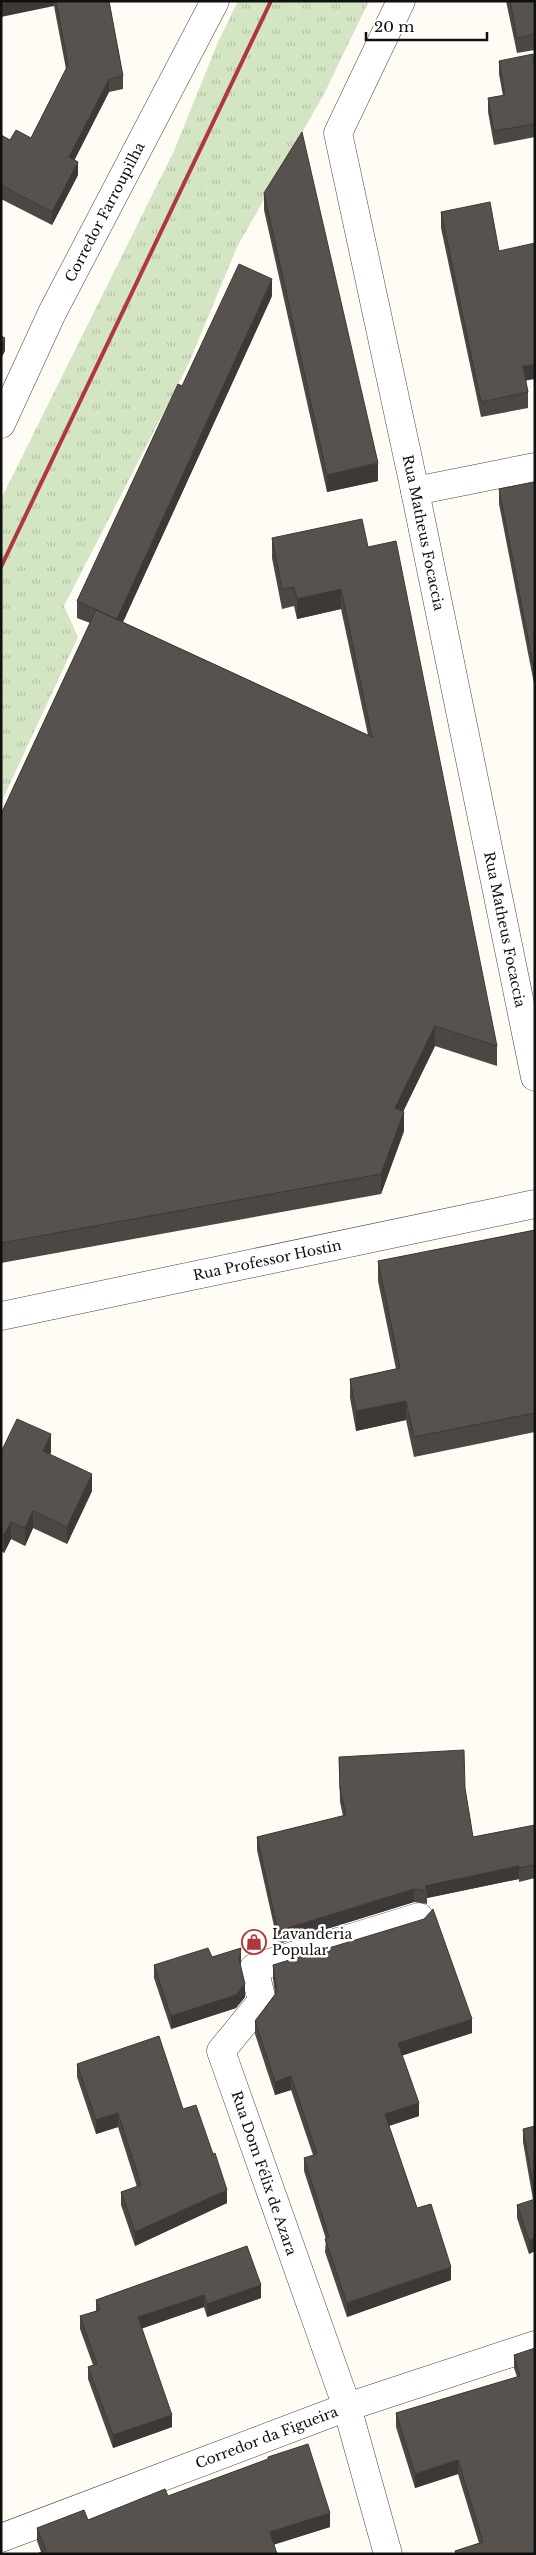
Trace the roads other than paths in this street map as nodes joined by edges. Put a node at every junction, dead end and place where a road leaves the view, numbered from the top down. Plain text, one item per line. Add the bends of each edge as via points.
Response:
1 (215, 1) edge
2 (401, 1) edge
3 (1, 424) edge
4 (535, 467) edge
5 (415, 492) junction
6 (535, 1077) edge
7 (535, 1204) edge
8 (1, 1316) edge
9 (419, 1917) dead end
10 (535, 2345) edge
11 (346, 2407) junction
12 (1, 2538) edge
13 (388, 2554) edge

1 - 3 street, Corredor Farroupilha via 52,313
2 - 5 street, Rua Matheus Focaccia via 338,133
4 - 5 street
5 - 6 street, Rua Matheus Focaccia
7 - 8 street, Rua Professor Hostin
9 - 11 street, Rua Dom Félix de Azara via 254,1968 262,2001 221,2051
10 - 11 street, Corredor da Figueira
11 - 12 street, Corredor da Figueira
11 - 13 street, Rua Dom Félix de Azara

